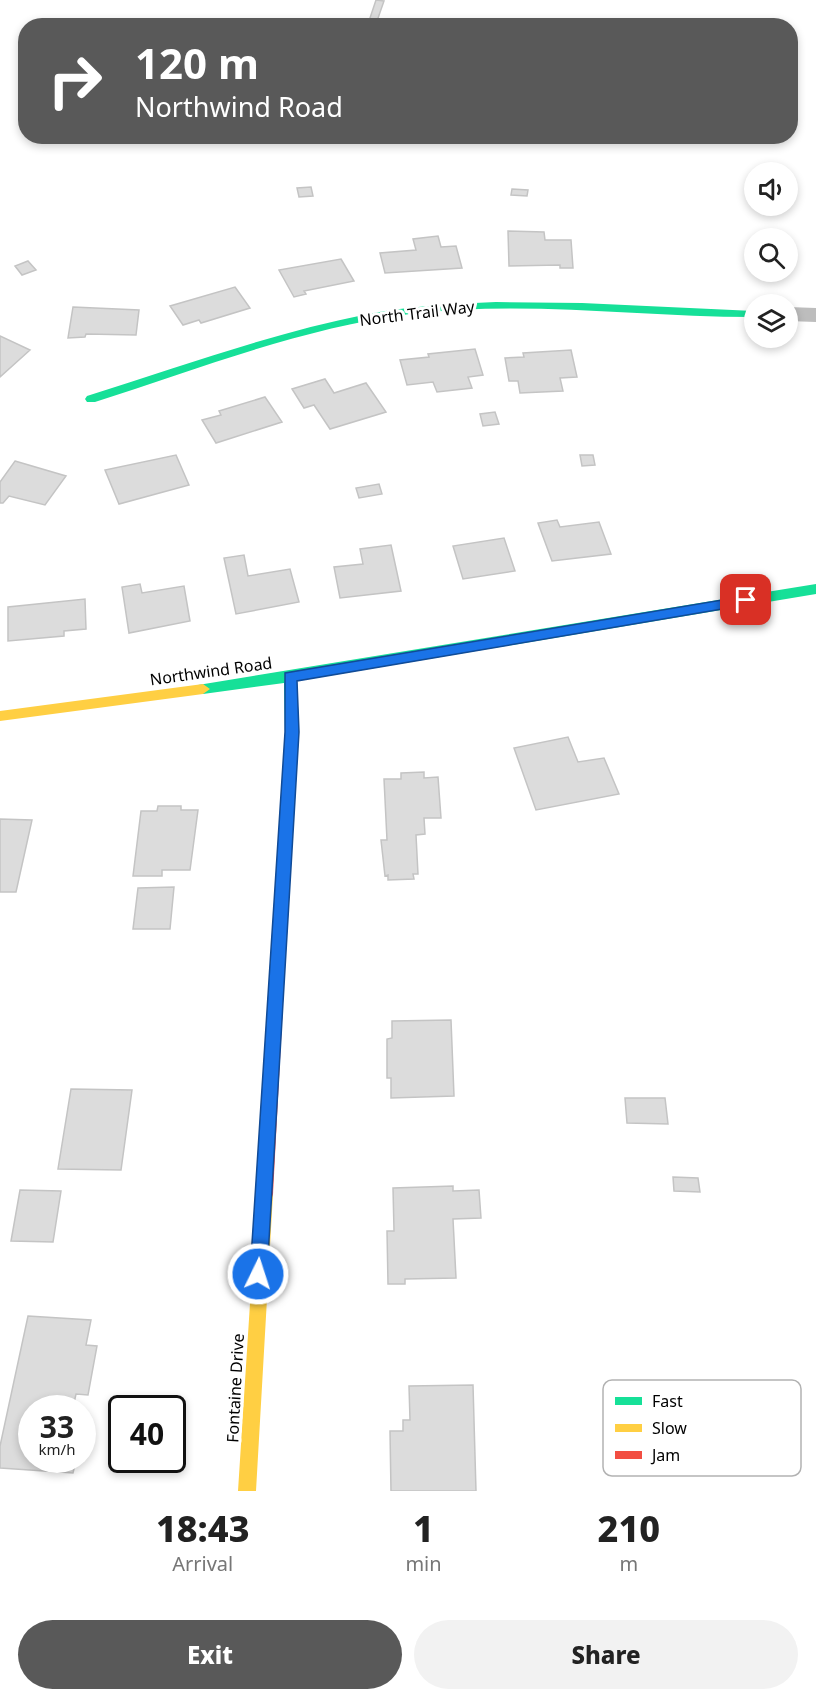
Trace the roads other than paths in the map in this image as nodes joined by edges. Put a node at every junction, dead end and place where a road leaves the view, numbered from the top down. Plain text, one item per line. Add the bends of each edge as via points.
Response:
1 (744, 314) edge
2 (798, 315) edge
3 (816, 315) edge
4 (91, 399) dead end
5 (816, 589) edge
6 (290, 677) junction
7 (0, 716) edge
8 (247, 1491) edge

1 - 4 street, North Trail Way via 550,304 408,312 309,332
2 - 3 street
5 - 6 street, Northwind Road
6 - 7 street, Northwind Road
6 - 8 street, Fontaine Drive via 292,732

